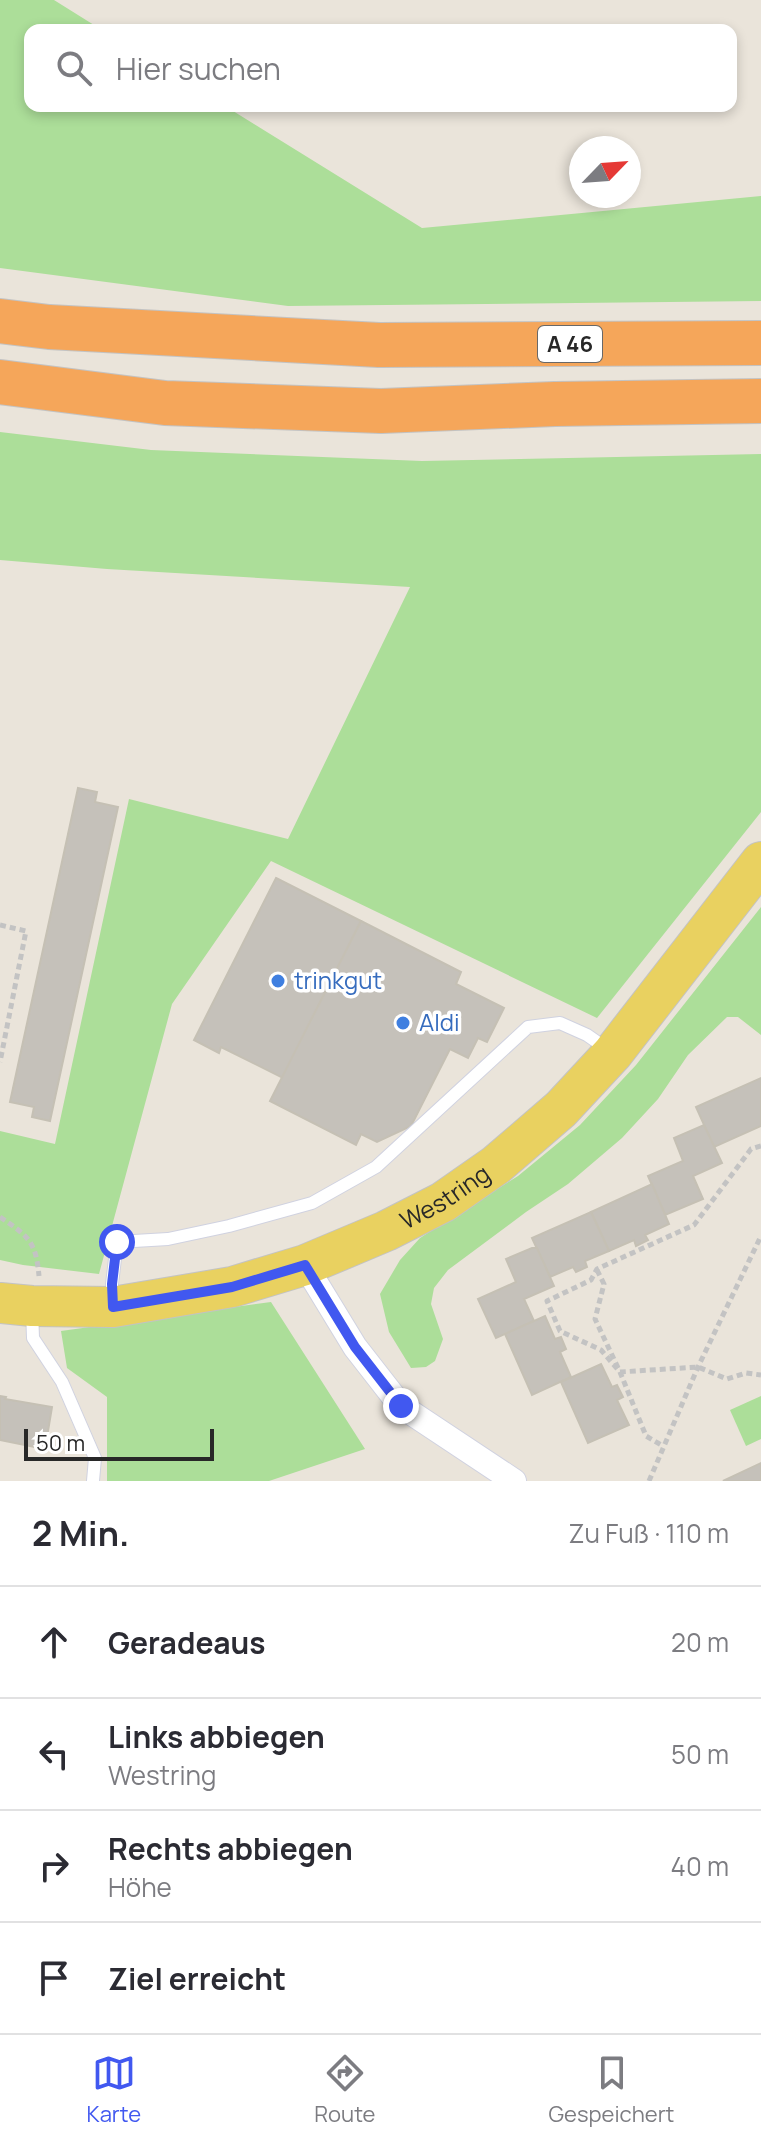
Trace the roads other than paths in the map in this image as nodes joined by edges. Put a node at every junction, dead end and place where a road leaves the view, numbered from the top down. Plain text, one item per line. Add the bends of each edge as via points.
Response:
1 (0, 321) edge
2 (761, 343) edge
3 (0, 382) edge
4 (761, 401) edge
5 (761, 862) edge
6 (613, 1053) junction
7 (305, 1265) junction
8 (24, 1297) edge
9 (113, 1307) junction
10 (93, 1481) edge
11 (514, 1481) edge

1 - 2 highway, A 46 via 379,345
3 - 4 highway via 165,403 381,411
5 - 6 main road, Westring
6 - 7 main road, Westring via 561,1109 486,1173 386,1231
6 - 9 lane via 560,1023 528,1027 376,1167 312,1203 168,1239 117,1242
7 - 9 main road, Westring via 232,1287
7 - 11 street via 355,1347 401,1406
8 - 9 main road, Westring
8 - 10 lane via 33,1338 62,1382 95,1458

